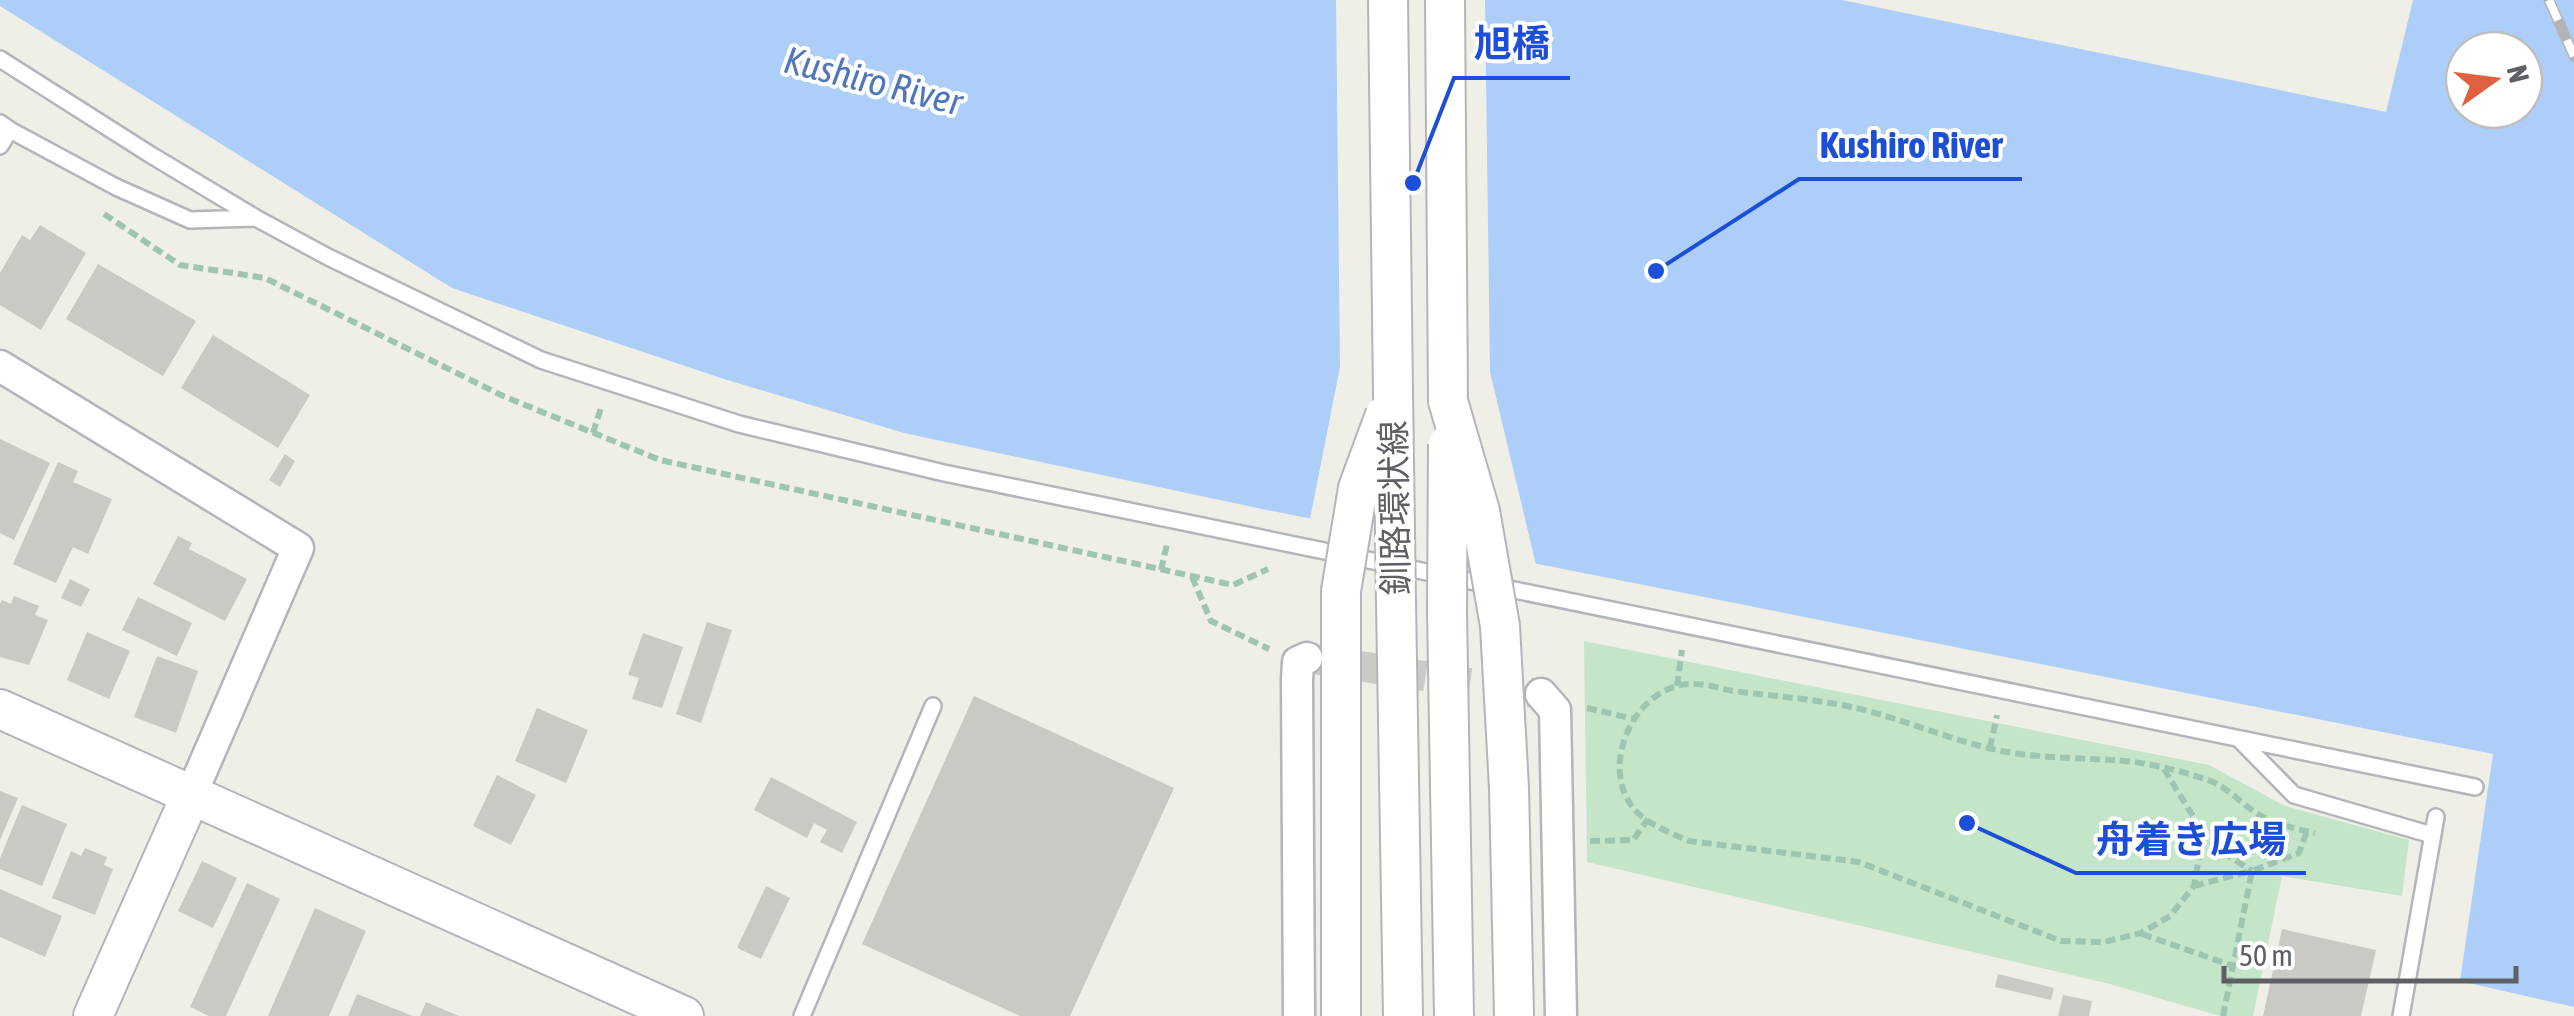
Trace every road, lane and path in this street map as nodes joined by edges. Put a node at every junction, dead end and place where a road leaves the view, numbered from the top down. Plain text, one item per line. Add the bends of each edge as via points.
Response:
1 (1388, 0) edge
2 (1445, 0) edge
3 (0, 59) edge
4 (5, 126) edge
5 (0, 146) edge
6 (256, 218) junction
7 (0, 366) edge
8 (1393, 392) junction
9 (1448, 401) junction
10 (603, 402) dead end
11 (593, 433) dead end
12 (1168, 540) dead end
13 (1161, 570) dead end
14 (1192, 576) dead end
15 (1682, 648) dead end
16 (1302, 660) joint
17 (1677, 686) junction
18 (1540, 694) dead end
19 (934, 706) dead end
20 (1578, 706) dead end
21 (0, 709) edge
22 (1997, 715) dead end
23 (1634, 719) junction
24 (2239, 738) junction
25 (1990, 748) junction
26 (2164, 769) junction
27 (2475, 787) dead end
28 (190, 796) junction
29 (2436, 816) dead end
30 (1648, 819) junction
31 (2307, 831) junction
32 (2322, 834) dead end
33 (2432, 835) junction
34 (2197, 836) junction
35 (1579, 841) dead end
36 (2252, 871) junction
37 (2194, 886) junction
38 (2140, 933) junction
39 (2233, 966) junction
40 (94, 1016) edge
41 (684, 1016) edge
42 (802, 1016) edge
43 (1299, 1016) edge
44 (1341, 1016) edge
45 (1403, 1016) edge
46 (1454, 1016) edge
47 (1514, 1016) edge
48 (1562, 1016) edge
49 (2223, 1016) edge
50 (2401, 1016) edge

1 - 8 street, 釧路環状線
2 - 9 street, 釧路環状線
3 - 6 lane
4 - 5 lane
4 - 6 lane via 190,220
6 - 24 lane via 542,360 739,424 944,473
7 - 28 street via 298,548
8 - 44 street, bridge via 1358,488 1342,591
8 - 45 street, 釧路環状線, bridge
9 - 46 street, 釧路環状線, bridge
9 - 47 street, bridge via 1480,511 1500,626
10 - 11 path
12 - 13 path
14 - 16 path via 1211,622
15 - 17 path
16 - 43 street
17 - 23 path
17 - 25 path via 1821,699
18 - 48 street via 1556,710
19 - 42 lane
20 - 23 path
21 - 28 street
22 - 25 path
23 - 30 path via 1620,744 1618,776 1635,811
24 - 27 lane
24 - 33 lane via 2294,795
25 - 26 path
26 - 31 path via 2210,781 2258,815
26 - 34 path via 2194,818
28 - 40 street
28 - 41 street
29 - 33 lane
30 - 35 path via 1633,840
30 - 38 path via 1689,840 1859,862 2061,941 2104,942
31 - 32 path
31 - 36 path via 2300,853
33 - 50 lane
34 - 36 path
34 - 37 path
36 - 37 path
36 - 39 path
37 - 38 path via 2170,916
38 - 39 path
39 - 49 path

